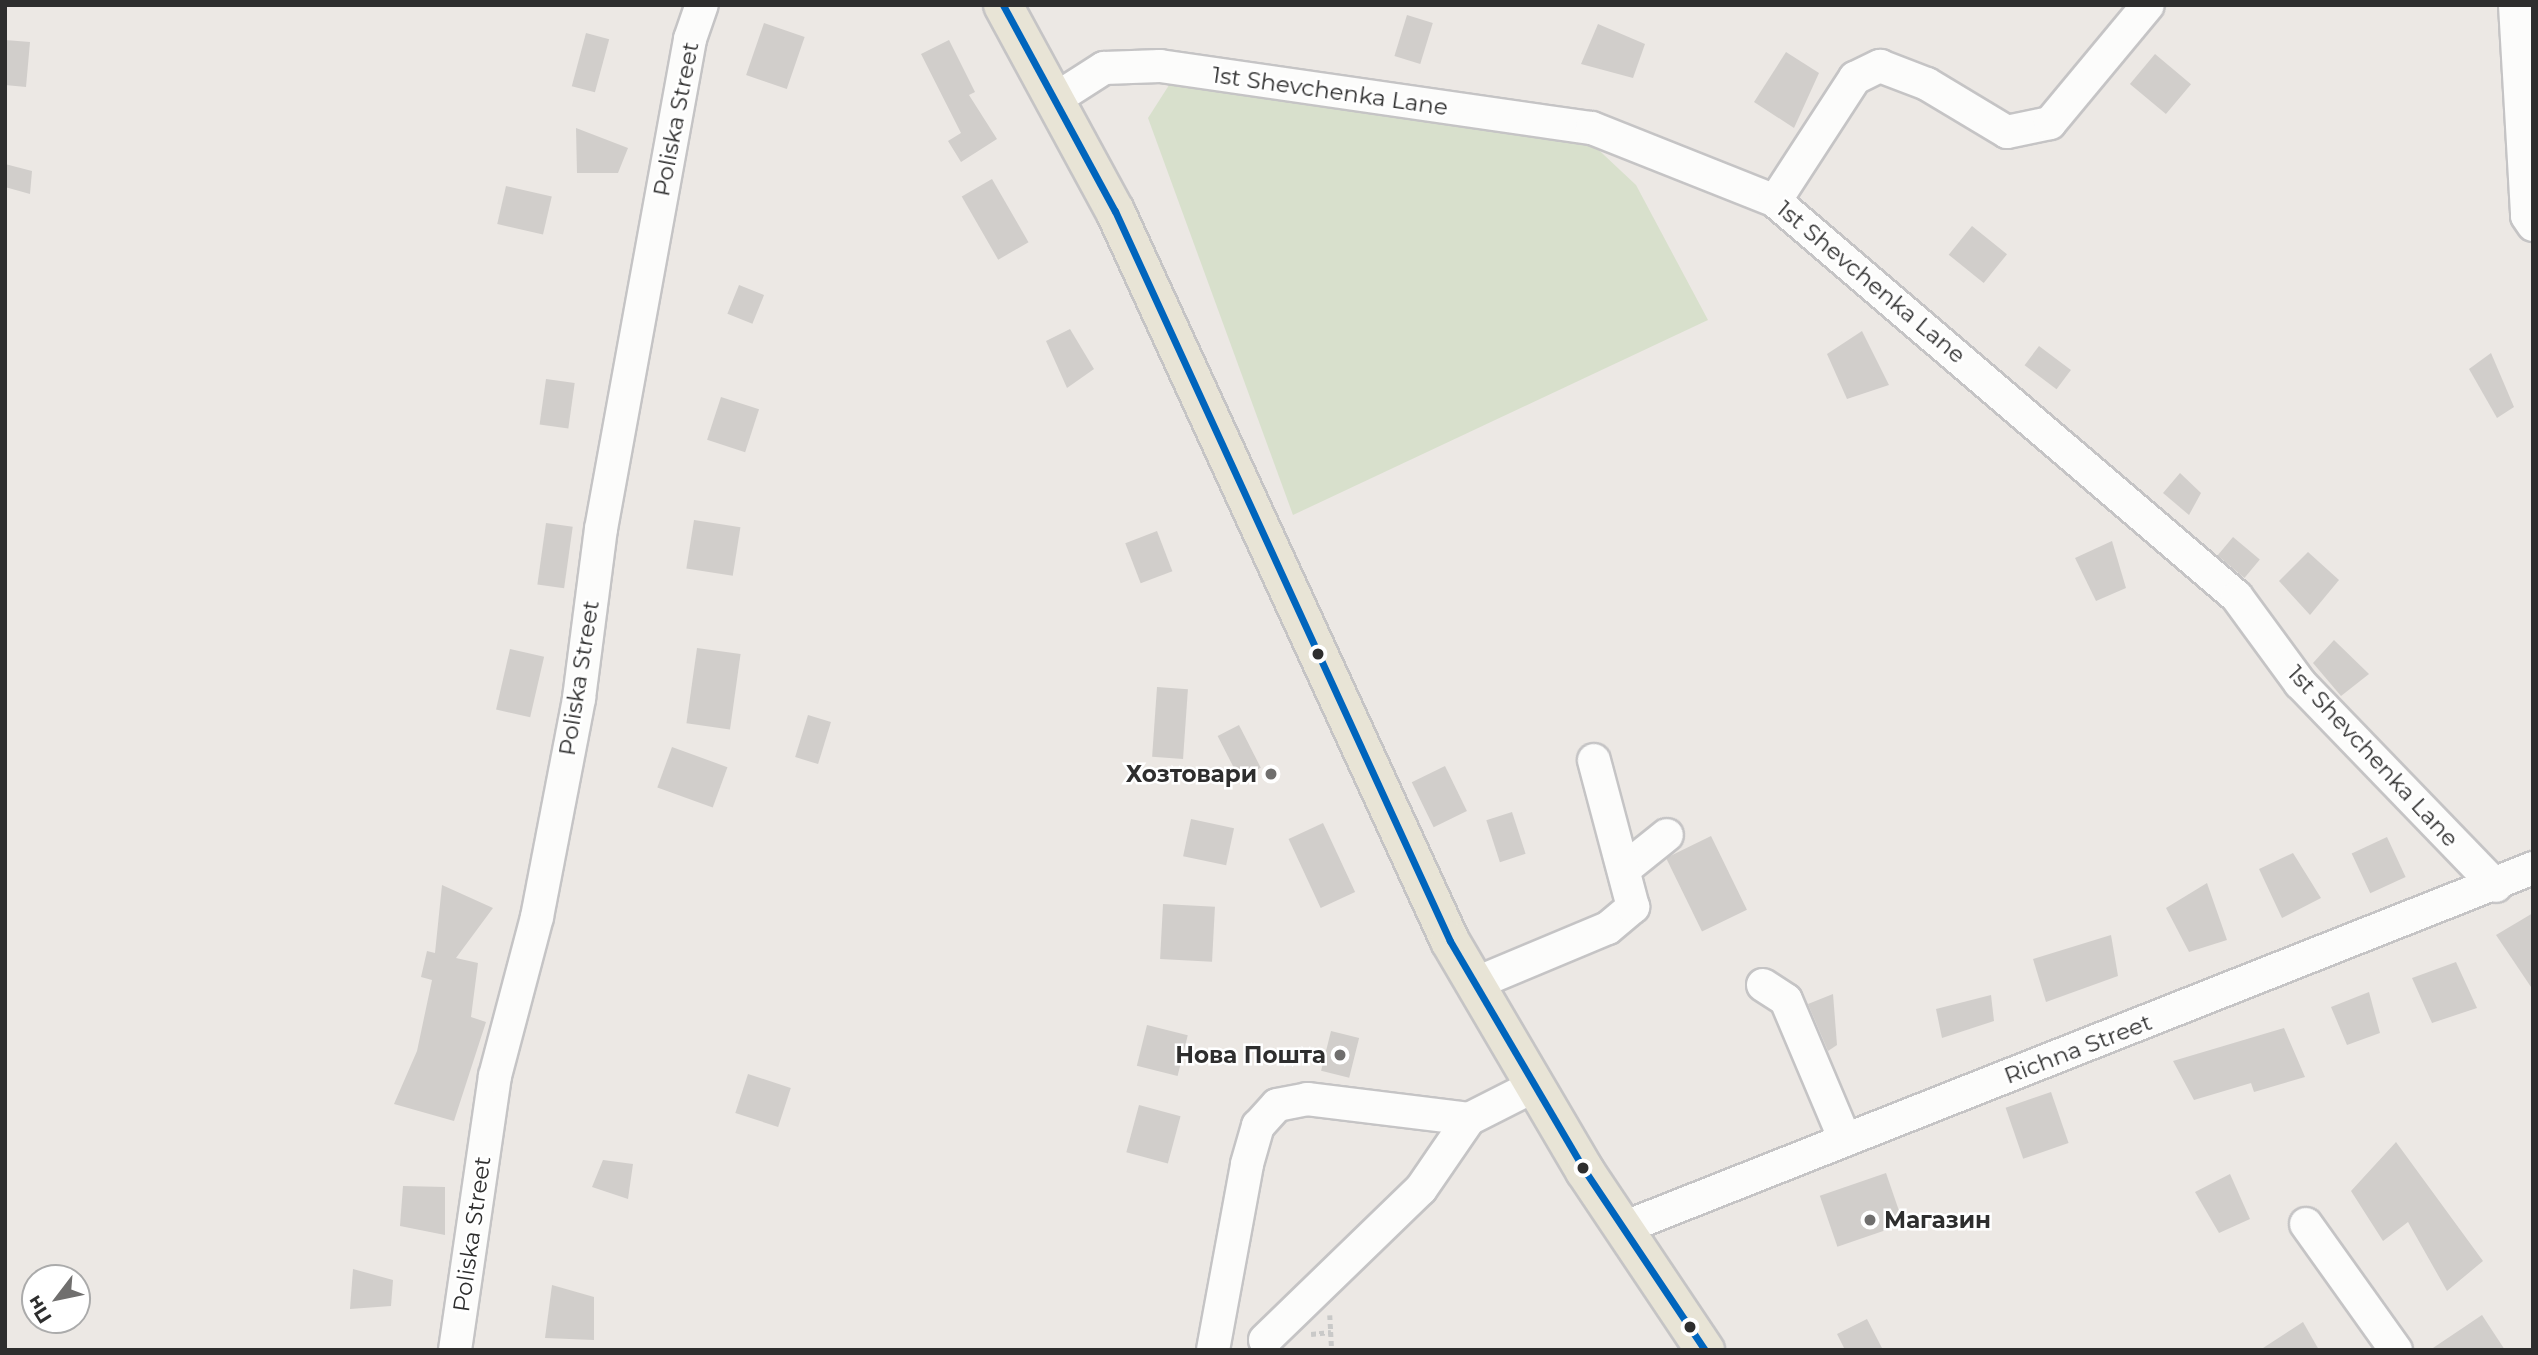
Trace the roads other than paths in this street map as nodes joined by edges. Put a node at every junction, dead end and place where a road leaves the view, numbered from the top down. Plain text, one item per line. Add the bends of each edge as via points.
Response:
1 (702, 5) edge
2 (1003, 5) edge
3 (2148, 5) edge
4 (2515, 5) edge
5 (1057, 99) junction
6 (1775, 201) junction
7 (2533, 225) edge
8 (1594, 760) dead end
9 (1667, 835) dead end
10 (1627, 867) junction
11 (2533, 869) edge
12 (2496, 886) junction
13 (1474, 984) junction
14 (1763, 985) dead end
15 (1534, 1086) junction
16 (1468, 1119) junction
17 (1845, 1140) junction
18 (2306, 1224) dead end
19 (1623, 1228) junction
20 (1265, 1340) dead end
21 (455, 1350) edge
22 (1213, 1350) edge
23 (1705, 1350) edge
24 (2396, 1350) edge

1 - 21 street, Poliska Street via 690,39 621,420 537,917 495,1076
2 - 5 main road
3 - 6 street via 2050,123 2007,132 1927,84 1880,66 1855,78
4 - 7 street via 2527,216
5 - 6 street, 1st Shevchenka Lane via 1104,68 1187,70 1592,128
5 - 13 main road via 1121,223 1374,788
6 - 12 street, 1st Shevchenka Lane via 2237,597 2300,683
8 - 10 street
9 - 10 street
10 - 13 street via 1633,907 1608,928
11 - 12 street, Richna Street
12 - 17 street, Richna Street
13 - 15 main road
14 - 17 street via 1786,1000
15 - 16 street
15 - 19 main road
16 - 20 street via 1421,1189
16 - 22 street via 1307,1099 1277,1105 1258,1126 1247,1164
17 - 19 street, Richna Street
18 - 24 street
19 - 23 main road

